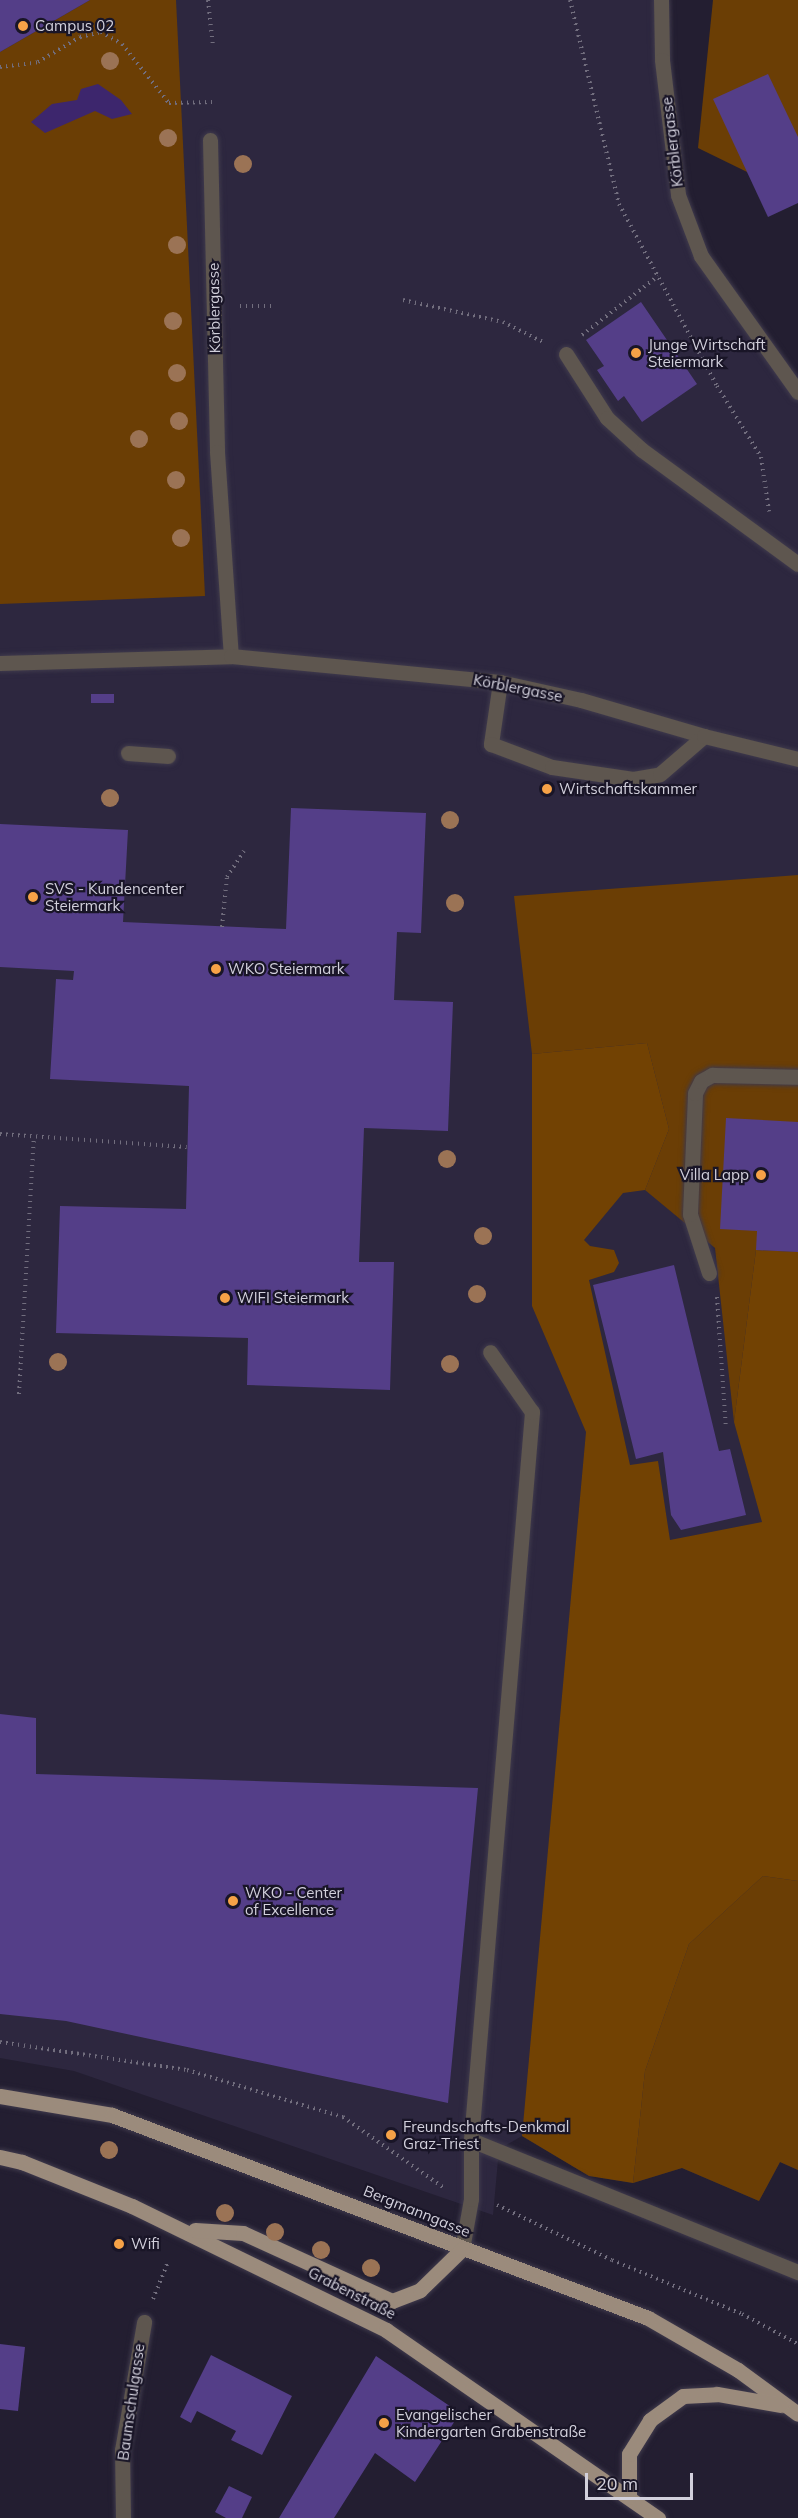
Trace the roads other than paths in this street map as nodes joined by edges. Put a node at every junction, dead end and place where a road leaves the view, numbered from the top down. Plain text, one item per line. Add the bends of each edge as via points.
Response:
1 (661, 0) edge
2 (210, 140) dead end
3 (566, 354) road end
4 (798, 392) edge
5 (798, 564) edge
6 (231, 656) junction
7 (0, 663) edge
8 (500, 682) junction
9 (704, 736) junction
10 (128, 753) dead end
11 (168, 756) dead end
12 (798, 759) edge
13 (798, 1077) edge
14 (709, 1273) road end
15 (490, 1352) dead end
16 (0, 2096) edge
17 (471, 2140) junction
18 (0, 2157) edge
19 (183, 2229) junction
20 (462, 2249) junction
21 (798, 2272) edge
22 (144, 2322) road end
23 (784, 2405) junction
24 (798, 2414) edge
25 (628, 2497) junction
26 (123, 2518) edge
27 (658, 2518) edge

1 - 4 street, Körblergasse via 662,60 678,195 701,256
2 - 6 street, Körblergasse via 217,452
3 - 5 street via 607,418 642,450
6 - 7 street, Körblergasse
6 - 8 street, Körblergasse
8 - 9 street, Körblergasse via 581,700
8 - 9 street via 490,744 552,767 633,779 660,774
9 - 12 street, Körblergasse
10 - 11 street
13 - 14 street via 712,1075 698,1087 690,1215
15 - 17 street via 532,1412
16 - 20 main road, Bergmanngasse via 112,2115
17 - 20 street via 471,2199
17 - 21 street
18 - 19 main road, Grabenstraße via 33,2166
19 - 20 main road via 243,2233 392,2301 420,2290
19 - 25 main road, Grabenstraße via 387,2330
20 - 23 main road, Bergmanngasse via 648,2318 738,2370
22 - 26 street, Baumschulgasse via 122,2450
23 - 24 main road, Bergmanngasse
23 - 25 main road via 717,2394 683,2396 650,2420 629,2454
25 - 27 main road, Grabenstraße

